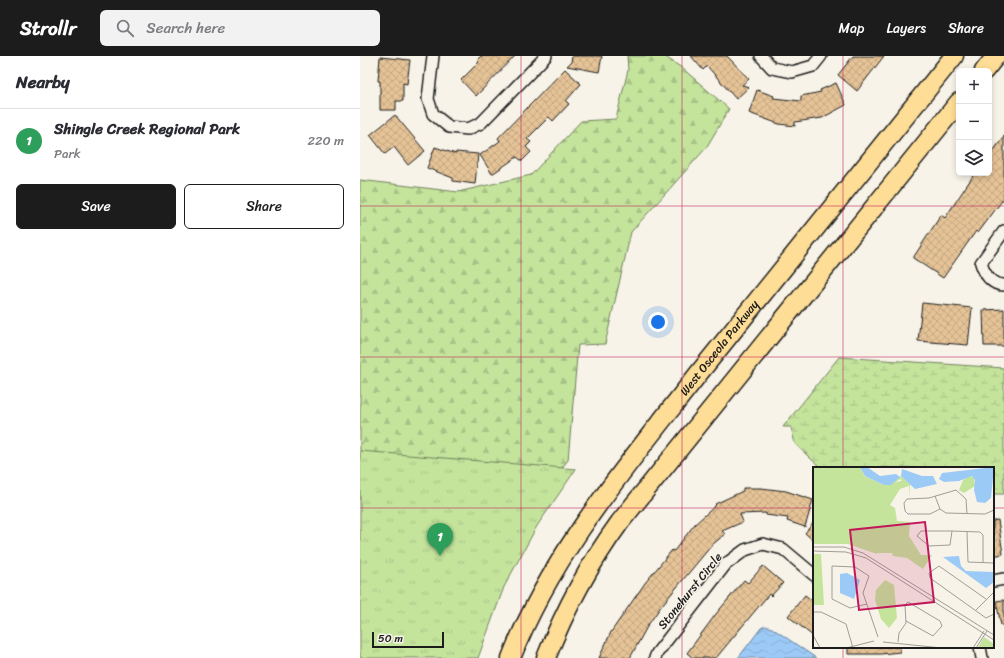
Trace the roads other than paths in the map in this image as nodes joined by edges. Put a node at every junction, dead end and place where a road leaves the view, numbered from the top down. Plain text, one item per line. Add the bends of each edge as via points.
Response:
1 (433, 56) edge
2 (546, 56) edge
3 (761, 56) edge
4 (821, 56) edge
5 (954, 56) edge
6 (996, 56) edge
7 (986, 68) edge
8 (957, 104) edge
9 (1004, 231) edge
10 (1004, 285) edge
11 (813, 574) edge
12 (1004, 579) edge
13 (994, 581) edge
14 (980, 648) edge
15 (511, 658) edge
16 (546, 658) edge
17 (655, 658) edge
18 (982, 658) edge

1 - 2 street via 428,99 433,114 449,127 468,129 481,123
3 - 4 street via 772,68 792,72 813,66
5 - 15 main road, West Osceola Parkway via 751,308 577,533 534,606
6 - 7 main road
8 - 16 main road via 620,522 577,586
9 - 10 street via 981,263 985,275
11 - 17 street, Stonehurst Circle via 783,549 763,544 745,550 726,564
12 - 13 street
14 - 18 street

